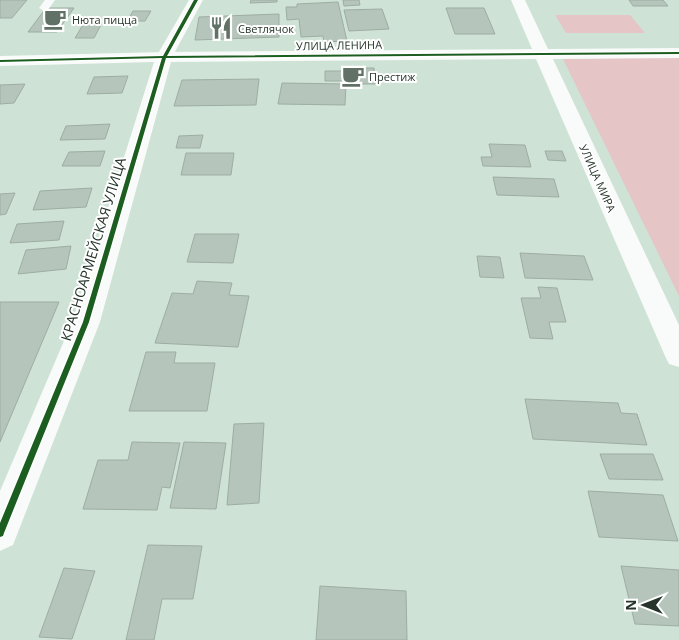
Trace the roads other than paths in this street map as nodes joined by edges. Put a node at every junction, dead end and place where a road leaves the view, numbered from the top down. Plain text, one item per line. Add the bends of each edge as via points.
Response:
1 (196, 0) edge
2 (518, 0) edge
3 (679, 52) edge
4 (541, 53) junction
5 (164, 57) junction
6 (0, 61) edge
7 (679, 356) edge
8 (0, 532) edge

1 - 5 street, КРАСНОАРМЕЙСКАЯ УЛИЦА
2 - 4 street, УЛИЦА МИРА
3 - 4 street, УЛИЦА ЛЕНИНА
4 - 5 street, УЛИЦА ЛЕНИНА
4 - 7 street, УЛИЦА МИРА
5 - 6 street, УЛИЦА ЛЕНИНА
5 - 8 street, КРАСНОАРМЕЙСКАЯ УЛИЦА via 86,322

